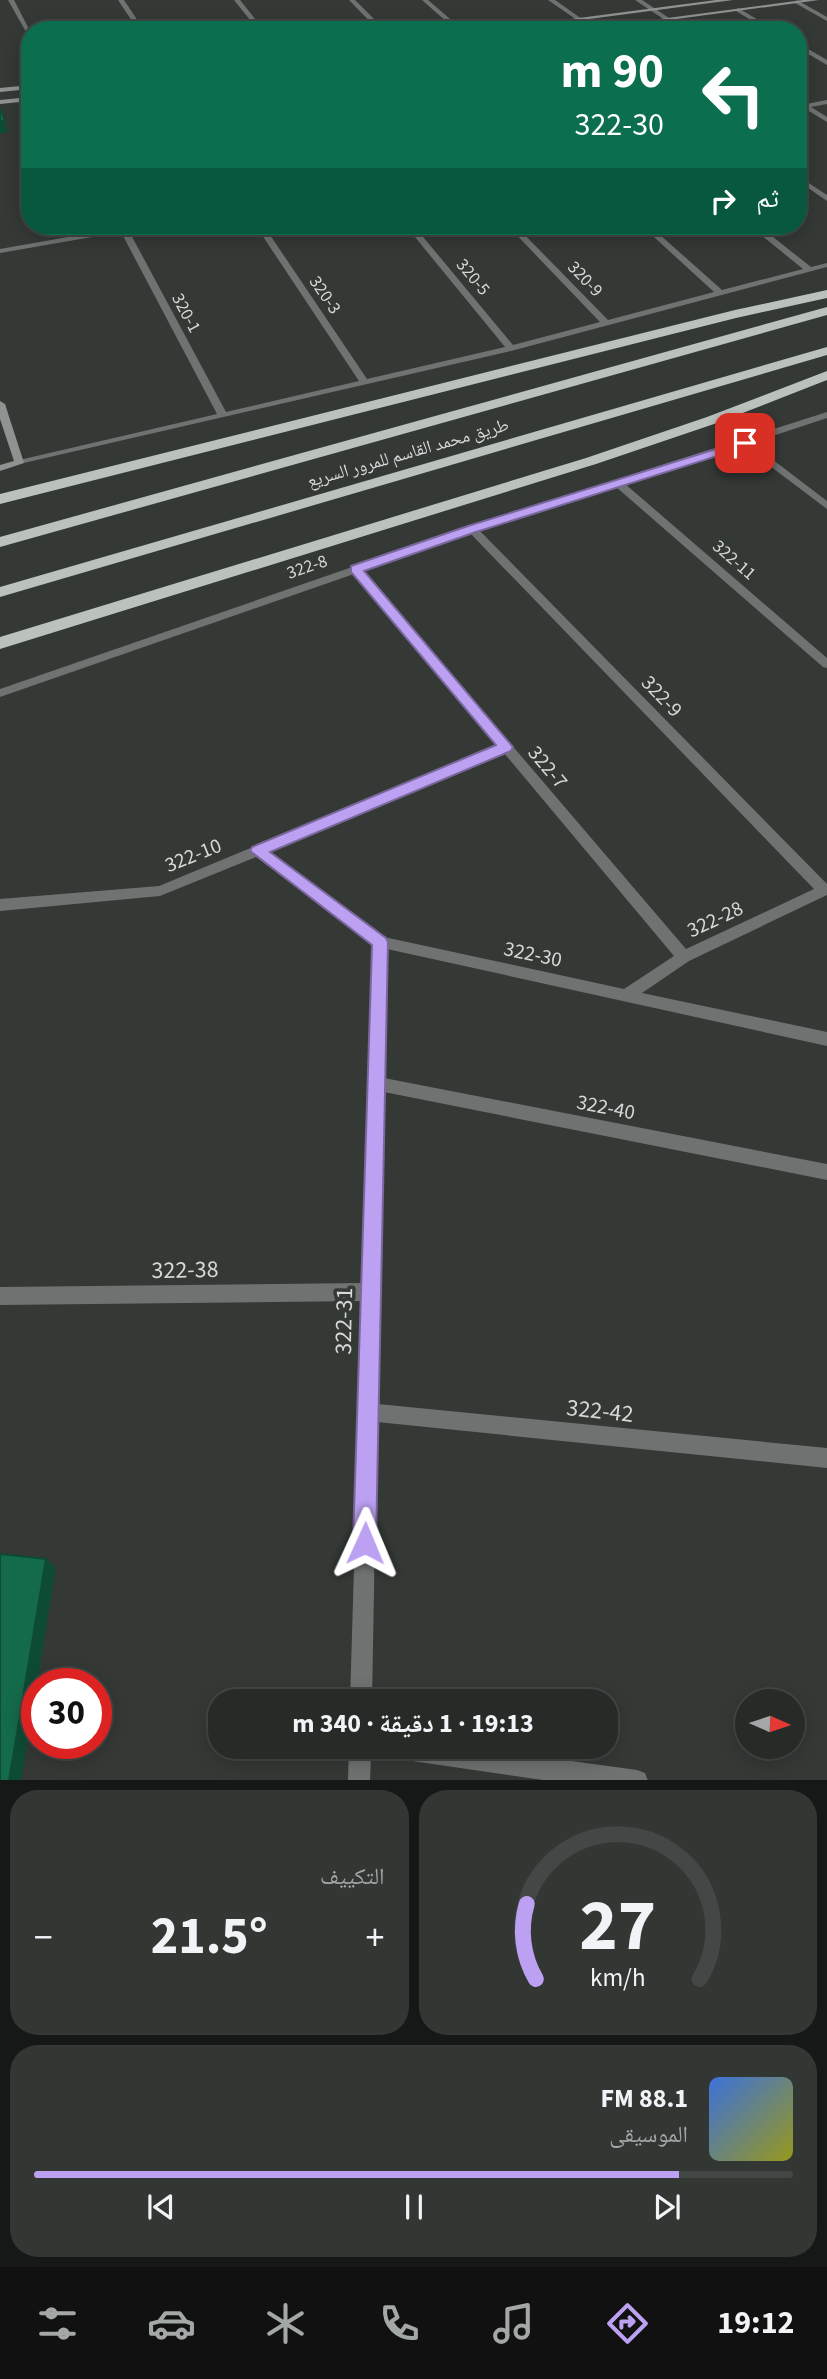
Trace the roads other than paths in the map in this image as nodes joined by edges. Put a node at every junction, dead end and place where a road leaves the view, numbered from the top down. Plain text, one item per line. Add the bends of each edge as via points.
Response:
1 (11, 0) edge
2 (121, 0) edge
3 (236, 0) edge
4 (352, 0) edge
5 (425, 0) edge
6 (551, 0) edge
7 (638, 0) edge
8 (730, 0) edge
9 (816, 0) edge
10 (797, 2) junction
11 (652, 10) junction
12 (738, 10) junction
13 (579, 19) junction
14 (667, 19) junction
15 (827, 19) edge
16 (22, 21) edge
17 (135, 21) edge
18 (254, 21) edge
19 (373, 21) edge
20 (450, 21) edge
21 (563, 21) edge
22 (652, 21) edge
23 (670, 21) edge
24 (757, 21) edge
25 (807, 51) edge
26 (827, 63) edge
27 (21, 88) edge
28 (0, 90) edge
29 (21, 100) edge
30 (0, 102) edge
31 (827, 102) edge
32 (807, 106) edge
33 (807, 110) edge
34 (827, 120) edge
35 (807, 185) edge
36 (827, 199) edge
37 (86, 235) edge
38 (127, 235) edge
39 (266, 235) edge
40 (417, 235) edge
41 (521, 235) edge
42 (656, 235) edge
43 (765, 235) edge
44 (0, 251) edge
45 (827, 265) edge
46 (810, 270) junction
47 (720, 293) junction
48 (827, 294) edge
49 (827, 311) edge
50 (606, 323) junction
51 (511, 348) junction
52 (827, 351) edge
53 (827, 375) edge
54 (365, 383) junction
55 (0, 404) edge
56 (827, 415) edge
57 (223, 416) junction
58 (814, 419) junction
59 (827, 428) edge
60 (745, 443) junction
61 (19, 463) junction
62 (0, 468) edge
63 (619, 484) junction
64 (0, 499) edge
65 (827, 506) edge
66 (472, 529) junction
67 (0, 542) edge
68 (356, 569) junction
69 (0, 592) edge
70 (0, 643) edge
71 (827, 664) edge
72 (0, 693) edge
73 (506, 747) junction
74 (258, 851) junction
75 (826, 890) edge
76 (0, 905) edge
77 (380, 942) junction
78 (684, 957) junction
79 (626, 995) junction
80 (827, 1039) edge
81 (376, 1083) junction
82 (827, 1172) edge
83 (371, 1292) junction
84 (0, 1296) edge
85 (368, 1412) junction
86 (827, 1458) edge
87 (361, 1689) edge
88 (360, 1759) edge
89 (475, 1759) edge
90 (359, 1780) edge
91 (636, 1780) edge

1 - 16 street
2 - 17 street
3 - 18 street
4 - 19 street
5 - 20 street
6 - 13 street
7 - 11 street
8 - 11 street
9 - 10 street
10 - 12 street
10 - 15 street
11 - 13 street
11 - 14 street
12 - 14 street
12 - 24 street
13 - 21 street
14 - 22 street
14 - 23 street
25 - 26 street
27 - 28 street
29 - 30 street
31 - 32 street
33 - 34 street
35 - 36 street
37 - 44 street
38 - 57 street, 320-1
39 - 54 street, 320-3
40 - 51 street, 320-5
41 - 50 street, 320-9
42 - 47 street
43 - 46 street
45 - 46 street
46 - 47 street
47 - 50 street
48 - 64 highway via 735,313
49 - 67 highway, طريق محمد القاسم للمرور السريع
50 - 51 street
51 - 54 street
52 - 69 highway, طريق محمد القاسم للمرور السريع
53 - 70 highway via 591,461
54 - 57 street
55 - 61 street
56 - 58 street, 322-8
57 - 61 street
58 - 59 street
58 - 60 street, 322-8
60 - 63 street, 322-8
60 - 65 street
61 - 62 street
63 - 66 street, 322-8
63 - 71 street, 322-11
66 - 68 street, 322-8
66 - 75 street, 322-9
68 - 72 street, 322-8
68 - 73 street, 322-7
73 - 74 street, 322-10
73 - 78 street, 322-7
74 - 76 street, 322-10 via 160,891
74 - 77 street, 322-30
75 - 78 street, 322-28
77 - 79 street, 322-30
77 - 81 street, 322-31
78 - 79 street, 322-28
79 - 80 street, 322-30
81 - 82 street, 322-40
81 - 83 street, 322-31
83 - 84 street, 322-38
83 - 85 street, 322-31
85 - 86 street, 322-42
85 - 87 street, 322-31
88 - 90 street
89 - 91 street

